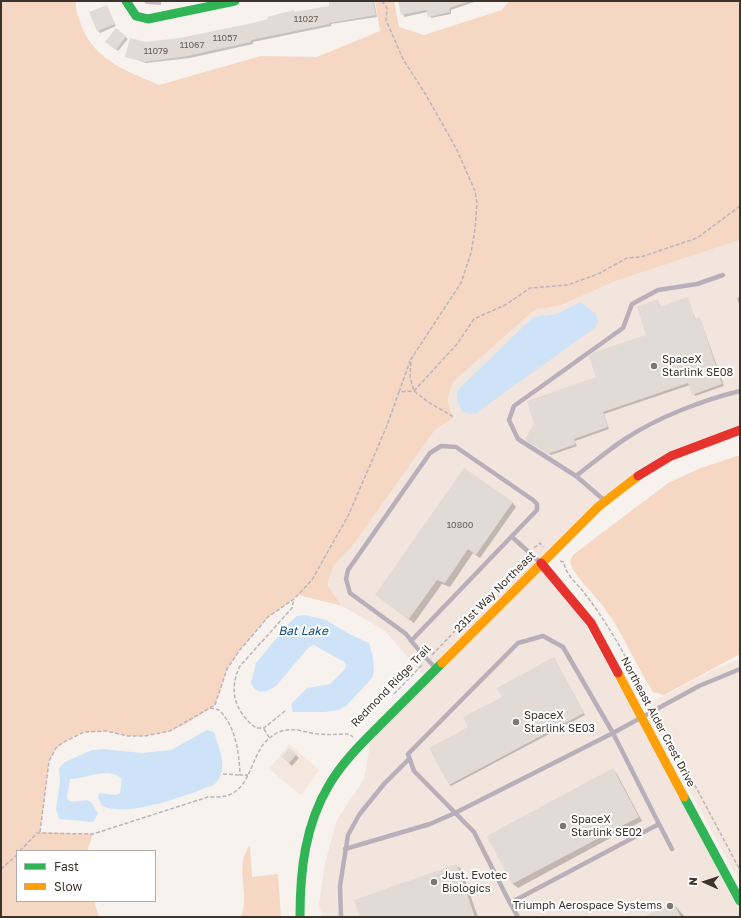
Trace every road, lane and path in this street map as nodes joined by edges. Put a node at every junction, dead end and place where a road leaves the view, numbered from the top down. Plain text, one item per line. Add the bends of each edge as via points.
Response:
1 (126, 1) edge
2 (235, 1) edge
3 (382, 1) edge
4 (740, 206) edge
5 (723, 275) dead end
6 (411, 359) junction
7 (414, 391) junction
8 (399, 392) junction
9 (740, 392) edge
10 (454, 417) dead end
11 (740, 430) edge
12 (576, 476) junction
13 (605, 501) junction
14 (512, 538) junction
15 (540, 544) dead end
16 (530, 553) junction
17 (541, 563) junction
18 (294, 600) junction
19 (411, 641) junction
20 (427, 660) junction
21 (436, 668) junction
22 (740, 669) edge
23 (389, 699) dead end
24 (210, 708) junction
25 (285, 710) dead end
26 (642, 718) junction
27 (264, 728) junction
28 (356, 733) dead end
29 (613, 733) junction
30 (269, 737) junction
31 (410, 759) junction
32 (223, 774) dead end
33 (240, 775) junction
34 (248, 775) junction
35 (455, 813) junction
36 (659, 824) junction
37 (40, 832) junction
38 (345, 849) junction
39 (21, 850) edge
40 (672, 850) dead end
41 (16, 856) edge
42 (1, 869) edge
43 (740, 901) edge
44 (510, 902) junction
45 (300, 917) edge
46 (341, 917) edge
47 (518, 917) edge

1 - 2 street via 133,13 140,18 148,19
3 - 6 path via 387,8 386,20 403,59 456,148 475,191 476,216 471,253 460,283
4 - 7 path via 696,238 641,257 627,258 600,273 568,285 530,288 507,304 474,319 457,344
5 - 12 lane via 697,284 658,290 632,304 623,328 514,406 509,420 518,439
6 - 7 path via 410,377
6 - 8 path
7 - 8 path
7 - 10 path
8 - 18 path via 349,514 312,580
9 - 12 lane via 722,395 661,420 626,438
11 - 13 street, 231st Way Northeast via 671,456 636,477
12 - 13 lane
13 - 17 street, 231st Way Northeast
14 - 16 lane
14 - 19 lane
14 - 19 lane via 537,510 536,504 456,447 435,448 348,570 346,579 350,593
15 - 16 path, Redmond Ridge Trail
16 - 17 lane
16 - 20 path, Redmond Ridge Trail
17 - 21 street, 231st Way Northeast
17 - 26 street, Northeast Alder Crest Drive via 591,623
18 - 24 path via 268,617 239,651 227,669 218,700
18 - 27 path via 292,608 240,666 234,680 233,695 238,708 256,728
19 - 20 lane
20 - 21 lane
20 - 23 path, Redmond Ridge Trail
21 - 45 street, 231st Way Northeast via 339,770 312,822 302,859 299,886
22 - 26 lane via 699,686
24 - 33 path via 219,710 232,730 240,760
24 - 37 path via 170,732 134,736 106,731 84,732 56,748 49,761
25 - 27 path
26 - 29 lane
26 - 43 street, Northeast Alder Crest Drive
27 - 30 path
28 - 30 path, Redmond Ridge Trail via 353,737 349,734 284,730
29 - 31 lane via 563,647 543,636 518,643 408,754
29 - 35 lane
29 - 36 lane
30 - 34 path via 258,750
31 - 35 lane via 414,771
31 - 38 lane via 384,784 359,815 348,835
32 - 33 path
33 - 34 path
34 - 37 path via 238,789 226,796 208,797 103,832
35 - 38 lane via 430,824
35 - 44 lane via 474,832
36 - 40 lane
36 - 44 lane
37 - 39 path
38 - 46 lane via 340,886
41 - 42 path
44 - 47 lane

